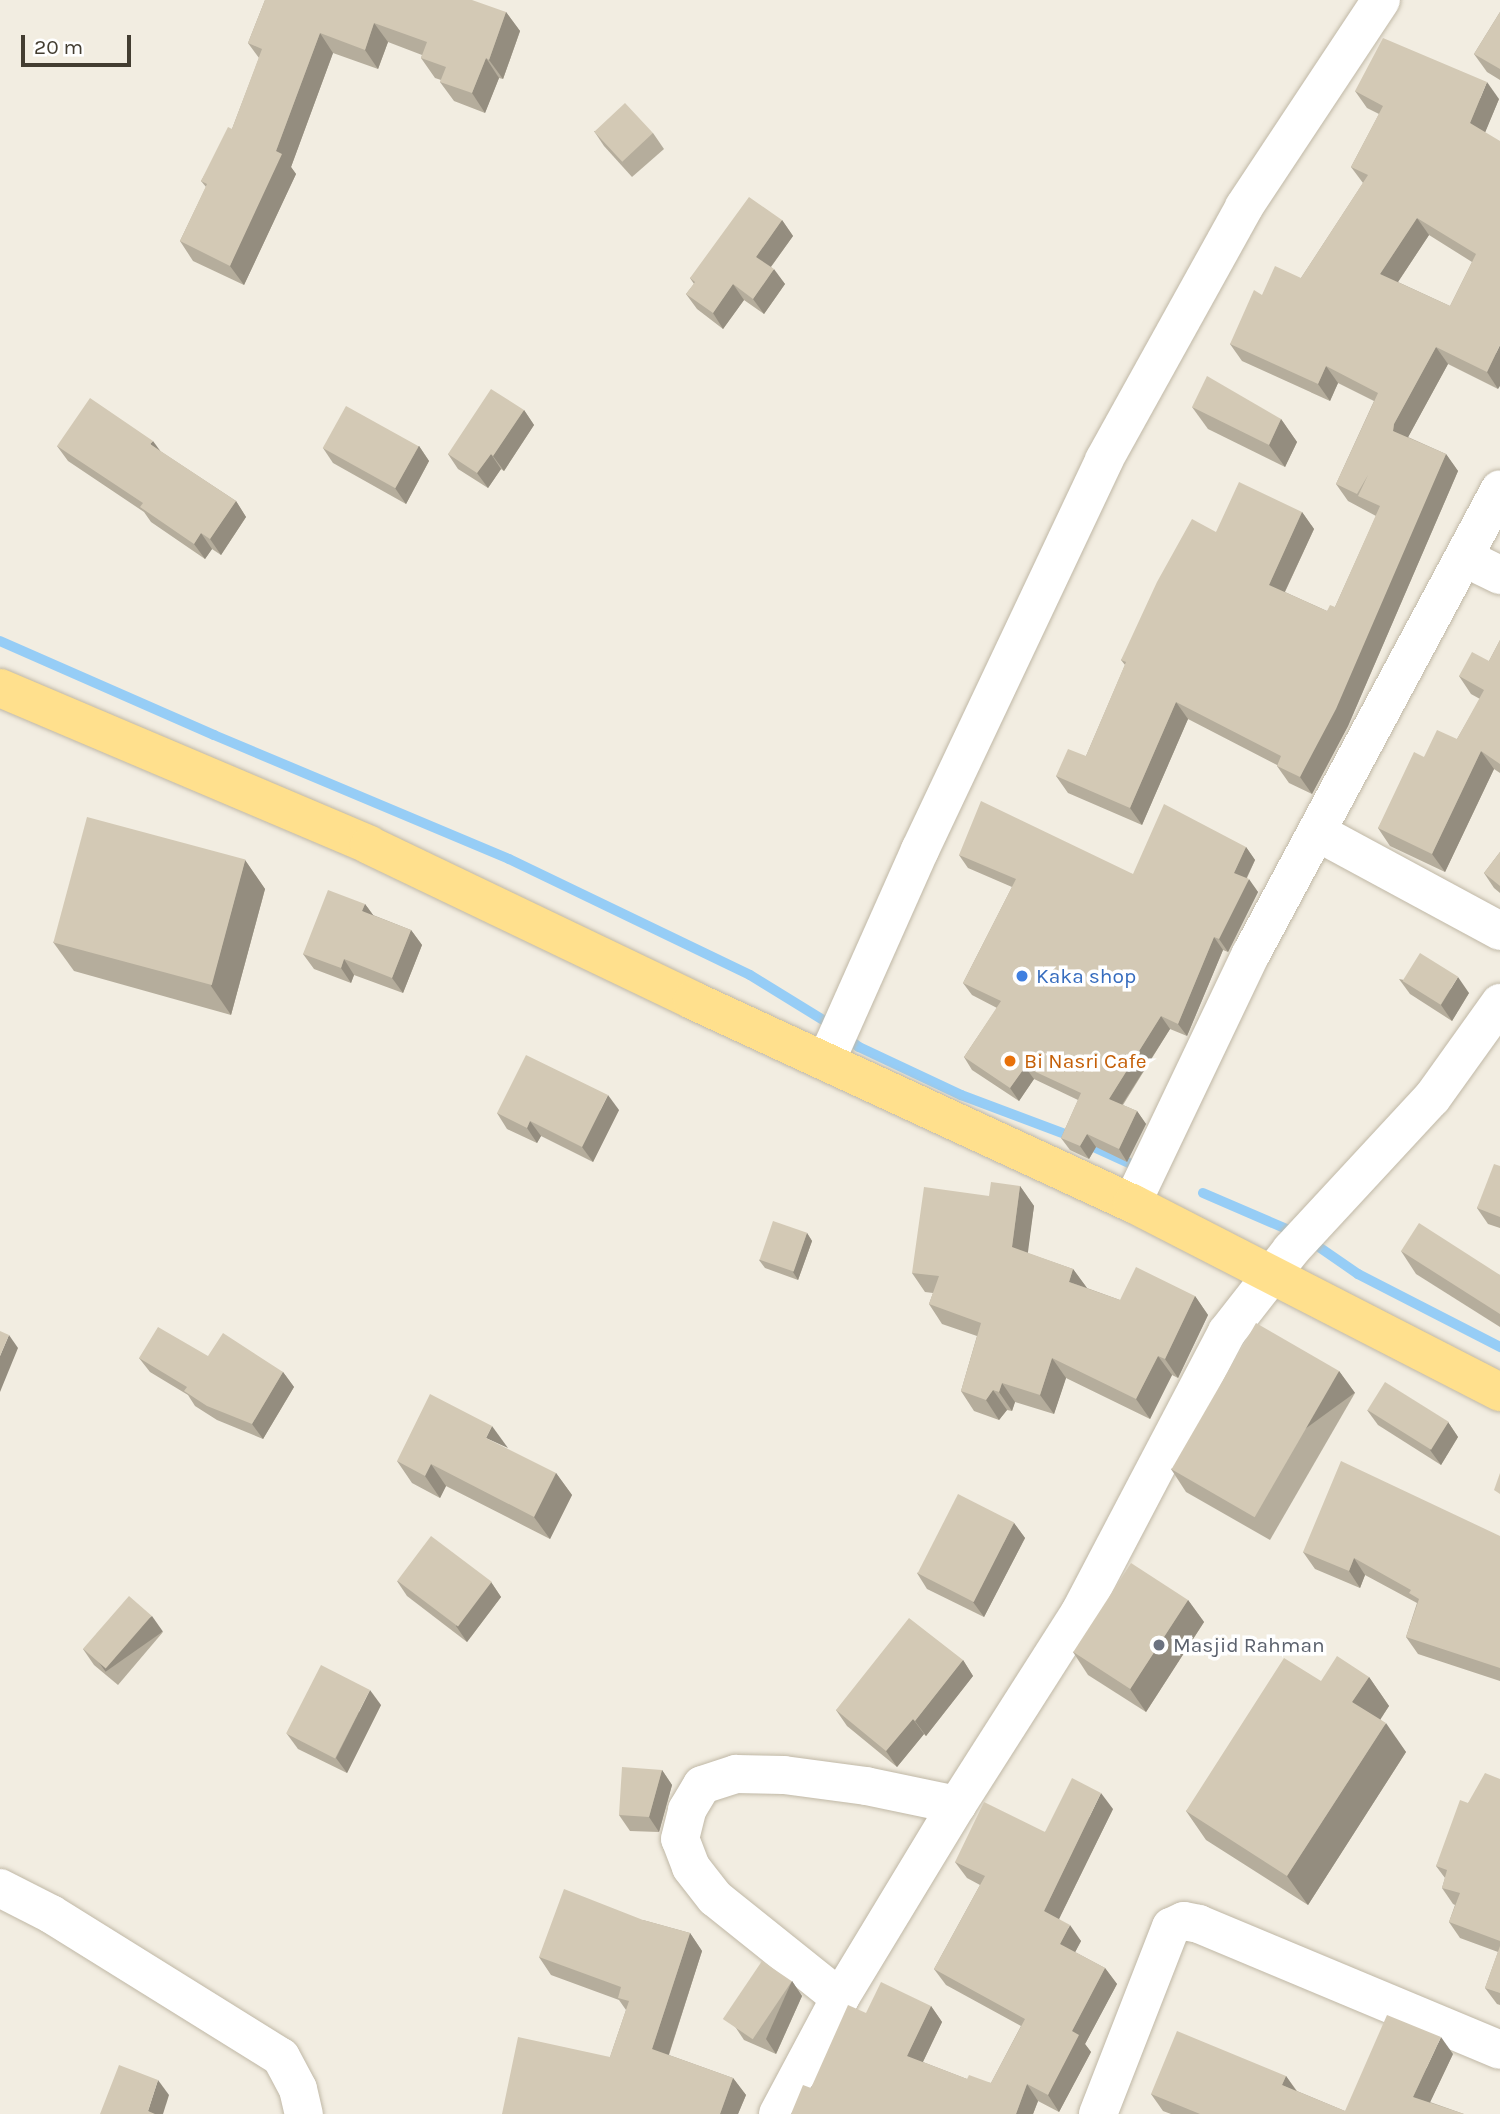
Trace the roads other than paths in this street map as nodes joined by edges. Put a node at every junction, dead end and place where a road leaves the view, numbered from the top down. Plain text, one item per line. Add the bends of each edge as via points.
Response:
1 (1381, 0) edge
2 (1500, 489) edge
3 (1465, 558) junction
4 (1500, 575) edge
5 (0, 688) edge
6 (1317, 832) junction
7 (1500, 931) edge
8 (1500, 1003) edge
9 (826, 1061) junction
10 (1132, 1203) junction
11 (1272, 1274) junction
12 (1500, 1392) edge
13 (957, 1805) junction
14 (0, 1888) edge
15 (840, 1998) junction
16 (1500, 2050) edge
17 (304, 2114) edge
18 (779, 2114) edge
19 (1098, 2114) edge

1 - 9 street via 1244,206 1104,460
2 - 3 street
3 - 4 street
3 - 6 street
5 - 9 main road via 369,845
6 - 7 street
6 - 10 street via 1251,954
8 - 11 street via 1432,1098
9 - 10 main road
10 - 11 main road
11 - 12 main road
11 - 13 street via 1227,1332 1080,1612
13 - 15 street
13 - 15 street via 784,1775 736,1774 702,1785 687,1810 680,1839 691,1867 715,1898
14 - 17 street via 51,1914 281,2057 298,2089
15 - 18 street
16 - 19 street via 1184,1921 1171,1927

